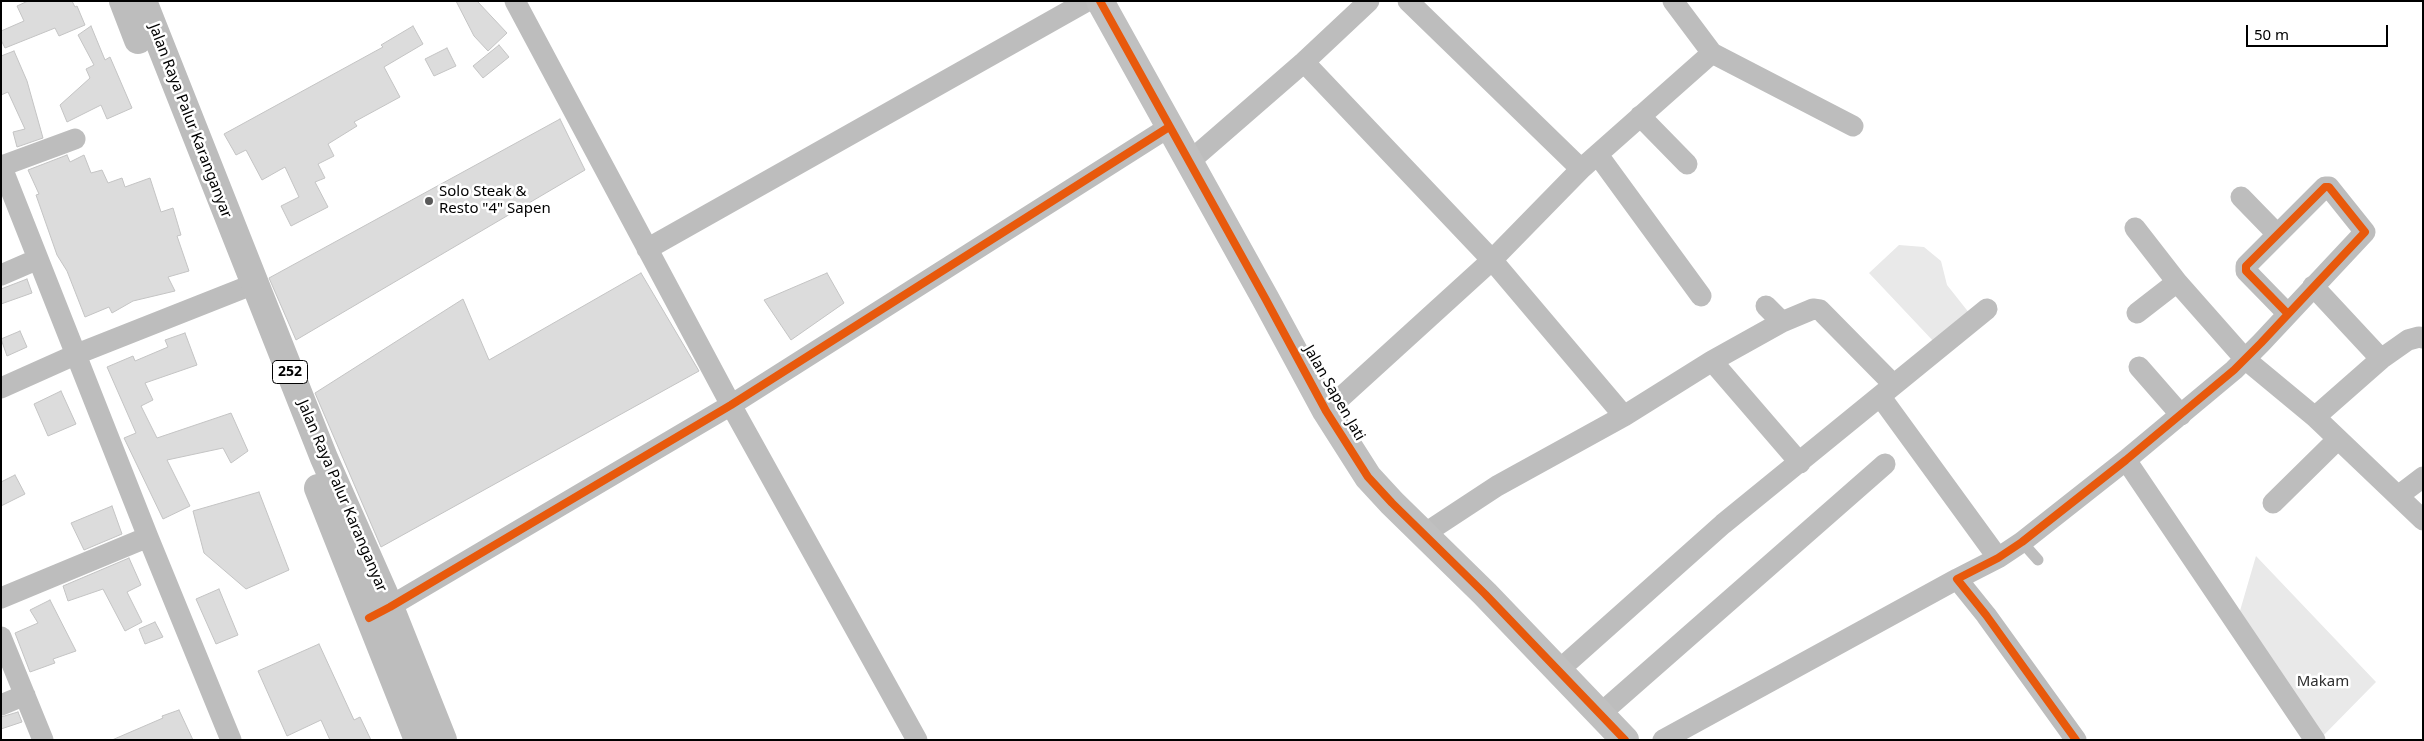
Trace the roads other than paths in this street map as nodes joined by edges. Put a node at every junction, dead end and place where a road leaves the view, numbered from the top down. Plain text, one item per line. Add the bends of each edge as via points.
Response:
1 (515, 1) edge
2 (1087, 1) edge
3 (1100, 1) edge
4 (1408, 1) edge
5 (1673, 1) edge
6 (1368, 2) edge
7 (135, 3) edge
8 (1712, 53) junction
9 (1304, 62) junction
10 (1640, 116) junction
11 (1853, 126) dead end
12 (1169, 127) junction
13 (75, 139) dead end
14 (1598, 155) junction
15 (1190, 161) junction
16 (1687, 164) dead end
17 (1, 166) edge
18 (1582, 169) junction
19 (2241, 197) dead end
20 (2135, 228) dead end
21 (2277, 234) junction
22 (647, 250) junction
23 (38, 258) junction
24 (1492, 260) junction
25 (1, 275) edge
26 (2177, 282) junction
27 (248, 286) junction
28 (2313, 286) junction
29 (1701, 296) dead end
30 (1766, 306) dead end
31 (1987, 310) dead end
32 (2137, 313) dead end
33 (2288, 314) junction
34 (1782, 322) junction
35 (2423, 338) edge
36 (77, 354) junction
37 (2245, 359) junction
38 (2381, 359) junction
39 (1712, 361) junction
40 (2139, 368) dead end
41 (1, 388) edge
42 (1886, 390) junction
43 (731, 405) junction
44 (1326, 411) junction
45 (2181, 415) junction
46 (1624, 416) junction
47 (2315, 417) junction
48 (2338, 439) junction
49 (2126, 460) junction
50 (1800, 463) junction
51 (1885, 464) dead end
52 (2423, 477) edge
53 (2398, 496) junction
54 (2273, 503) dead end
55 (2423, 520) edge
56 (1424, 534) junction
57 (148, 538) junction
58 (2022, 542) junction
59 (1998, 558) junction
60 (2038, 560) dead end
61 (1957, 579) junction
62 (1, 598) edge
63 (380, 613) junction
64 (1, 637) edge
65 (1559, 670) junction
66 (25, 695) junction
67 (1, 704) edge
68 (1600, 714) junction
69 (43, 740) edge
70 (231, 740) edge
71 (418, 740) edge
72 (444, 740) edge
73 (917, 740) edge
74 (1625, 740) edge
75 (1663, 740) edge
76 (2076, 740) edge
77 (2316, 740) edge

1 - 22 street
2 - 22 street
3 - 12 street, Jalan Sapen Jati
4 - 18 street
5 - 8 street
6 - 9 street
7 - 27 main road, Jalan Raya Palur Karanganyar / 252
8 - 10 street
8 - 11 street
9 - 15 street
9 - 24 street
10 - 14 street
10 - 16 street
12 - 15 street, Jalan Sapen Jati
12 - 43 street
13 - 17 street
14 - 18 street
14 - 29 street
15 - 44 street, Jalan Sapen Jati
17 - 23 street
18 - 24 street
19 - 21 street
20 - 26 street
21 - 28 street via 2327,186 2366,230
21 - 33 street via 2246,268
22 - 43 street
23 - 25 street
23 - 36 street
24 - 44 street
24 - 46 street
26 - 32 street
26 - 37 street
27 - 36 street
27 - 63 main road, Jalan Raya Palur Karanganyar / 252 via 316,462
28 - 33 street
28 - 38 street
30 - 34 street
31 - 42 street
33 - 37 street
34 - 39 street
34 - 42 street via 1813,309 1820,310
35 - 38 street via 2408,340
36 - 41 street
36 - 57 street
37 - 45 street
37 - 47 street
38 - 47 street
39 - 46 street
39 - 50 street
40 - 45 street
42 - 50 street
42 - 59 street
43 - 63 street
43 - 73 street
44 - 56 street, Jalan Sapen Jati via 1368,477
45 - 49 street
46 - 56 street via 1497,486
47 - 48 street
48 - 53 street
48 - 54 street
49 - 58 street
49 - 77 street
50 - 65 street via 1723,524
51 - 68 street
52 - 53 street
53 - 55 street
56 - 65 street, Jalan Sapen Jati
57 - 62 street
57 - 70 street
58 - 59 street
58 - 60 lane
59 - 61 street
61 - 75 street
61 - 76 street
63 - 71 main road, Jalan Raya Palur Karanganyar / 252
63 - 72 main road, Jalan Raya Palur Karanganyar / 252
64 - 66 street
65 - 68 street, Jalan Sapen Jati
66 - 67 street
66 - 69 street
68 - 74 street, Jalan Sapen Jati

